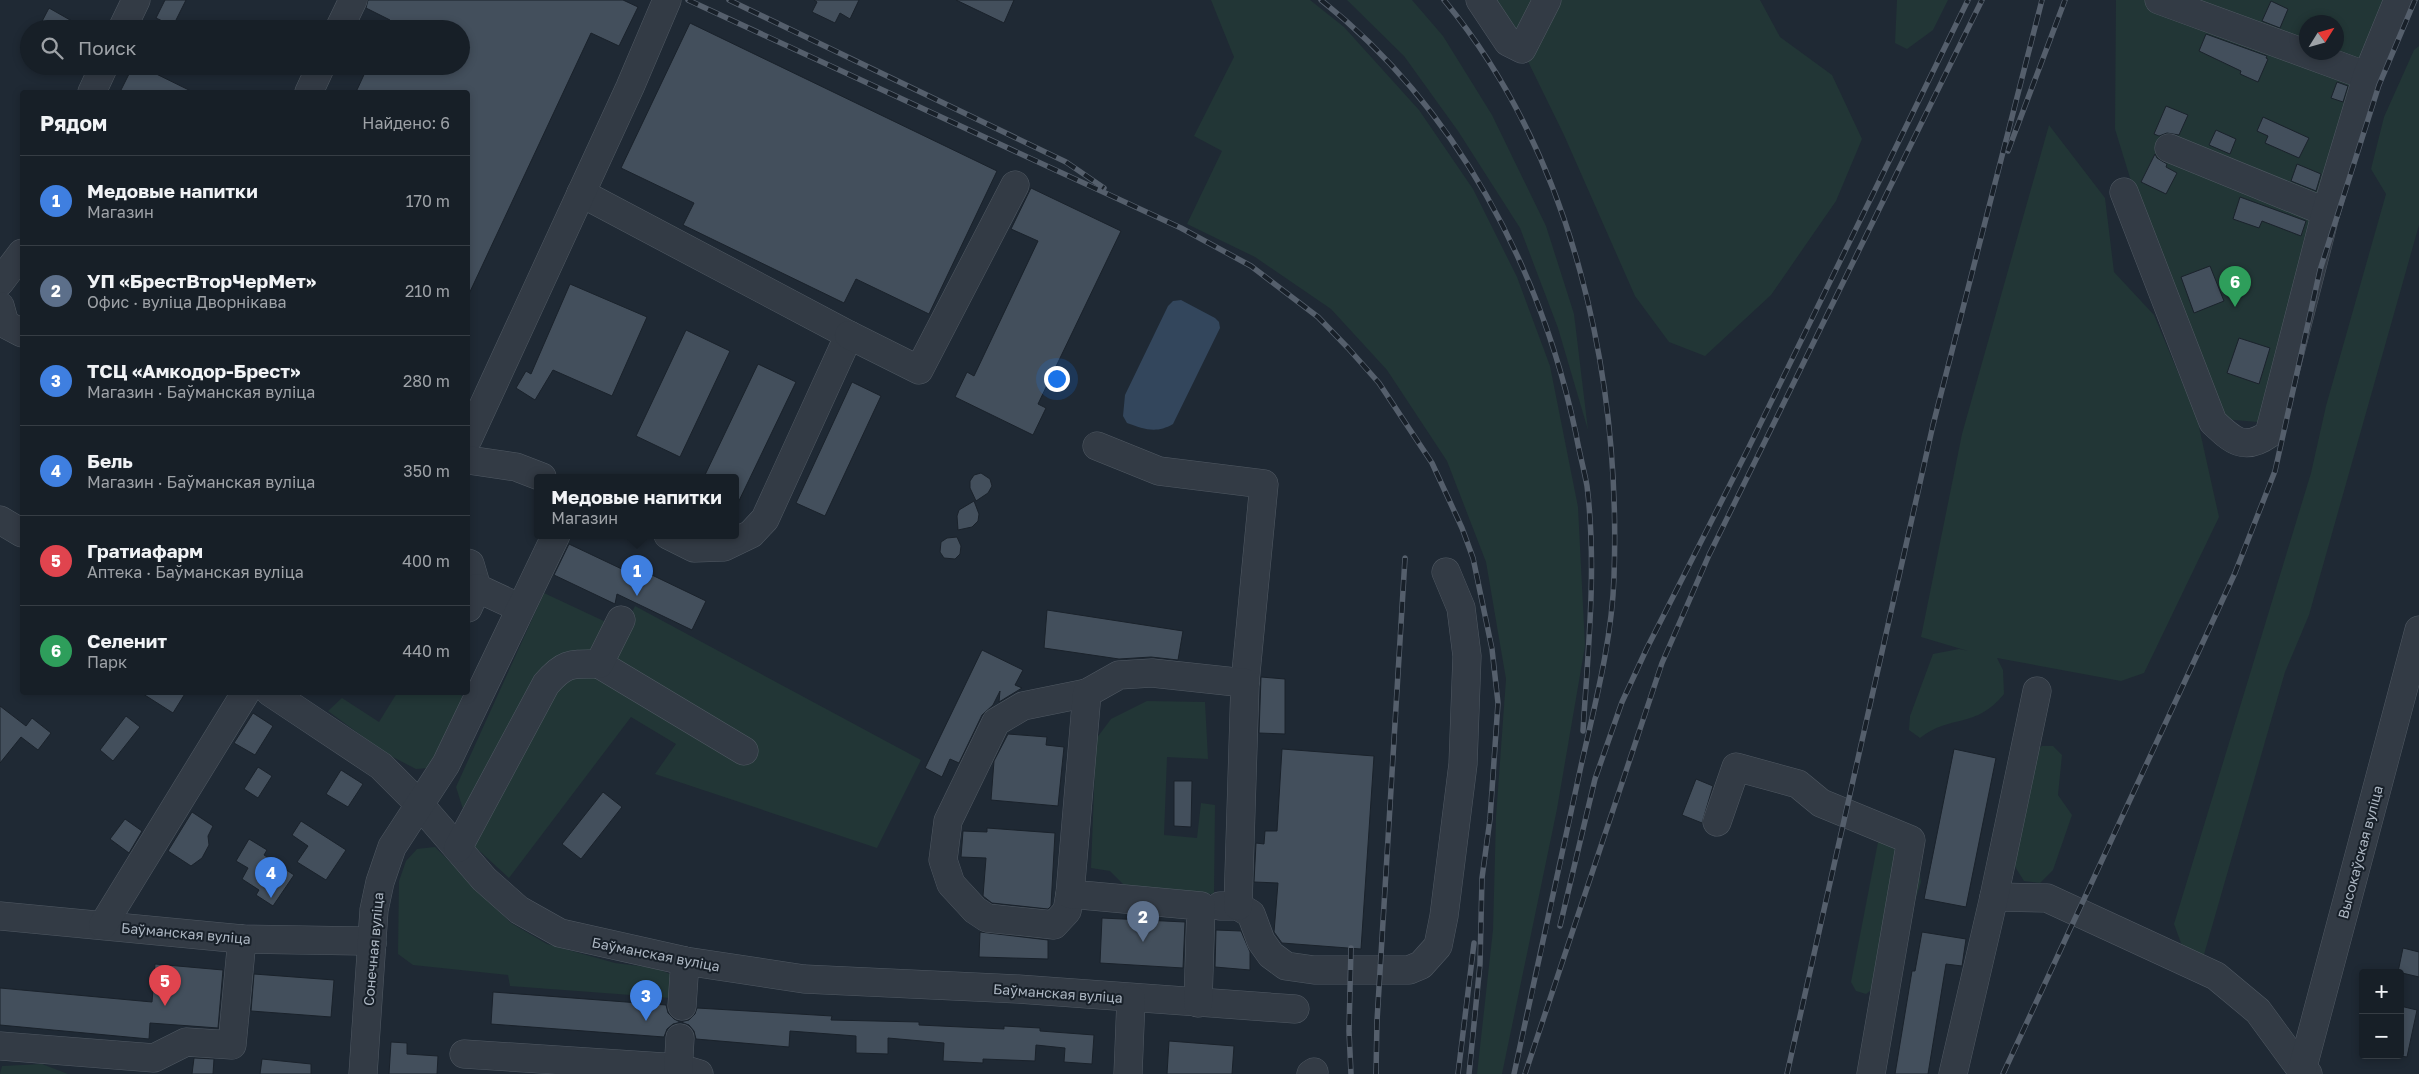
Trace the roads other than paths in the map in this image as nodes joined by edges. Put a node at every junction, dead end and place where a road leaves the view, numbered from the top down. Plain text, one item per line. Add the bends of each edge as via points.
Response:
1 (136, 0) edge
2 (353, 0) edge
3 (667, 0) edge
4 (1480, 0) edge
5 (1547, 0) edge
6 (2159, 0) edge
7 (2398, 0) edge
8 (126, 20) edge
9 (344, 20) edge
10 (100, 75) edge
11 (318, 75) edge
12 (2367, 76) junction
13 (93, 90) edge
14 (310, 90) edge
15 (2169, 148) dead end
16 (1015, 184) dead end
17 (2124, 192) dead end
18 (581, 193) junction
19 (2326, 212) junction
20 (20, 256) edge
21 (0, 282) edge
22 (0, 306) edge
23 (20, 332) edge
24 (849, 335) junction
25 (470, 435) edge
26 (1097, 446) dead end
27 (470, 460) edge
28 (534, 474) edge
29 (0, 520) edge
30 (20, 532) edge
31 (554, 539) edge
32 (676, 539) edge
33 (470, 564) edge
34 (1446, 572) dead end
35 (472, 598) edge
36 (520, 608) junction
37 (621, 620) dead end
38 (2419, 630) edge
39 (599, 664) junction
40 (476, 676) edge
41 (1245, 683) junction
42 (2037, 691) dead end
43 (1087, 693) junction
44 (470, 694) edge
45 (244, 695) edge
46 (274, 695) edge
47 (470, 695) edge
48 (744, 751) dead end
49 (420, 805) junction
50 (1717, 822) dead end
51 (458, 848) junction
52 (1070, 894) junction
53 (1994, 897) junction
54 (1201, 906) junction
55 (1238, 906) junction
56 (0, 916) edge
57 (103, 925) junction
58 (242, 939) junction
59 (372, 944) junction
60 (685, 961) junction
61 (1131, 999) junction
62 (1198, 1003) junction
63 (682, 1006) dead end
64 (1295, 1009) dead end
65 (680, 1038) dead end
66 (0, 1046) edge
67 (464, 1054) dead end
68 (685, 1072) edge
69 (2304, 1073) edge
70 (363, 1074) edge
71 (1128, 1074) edge
72 (1871, 1074) edge
73 (1953, 1074) edge

1 - 8 street
2 - 9 street
3 - 18 street
4 - 5 street via 1508,42 1522,49
6 - 12 street
7 - 12 street
10 - 13 street
11 - 14 street
12 - 19 street
15 - 19 street
16 - 24 street via 919,370
17 - 19 street via 2212,422 2244,444 2257,443 2269,434
18 - 24 street
18 - 25 street
20 - 21 street
22 - 23 street via 4,324
24 - 32 street via 765,519 751,534 724,547 694,548
26 - 41 street via 1159,471 1264,484
27 - 28 street via 516,467
29 - 30 street
31 - 36 street, Сонечная вуліца
33 - 35 street
34 - 55 street via 1461,608 1467,656 1463,764 1438,946 1421,965 1409,970 1314,970 1286,966 1271,955 1261,941 1251,914
35 - 36 street
36 - 40 street, Сонечная вуліца
37 - 39 street
38 - 69 street, Высокаўская вуліца
39 - 48 street
39 - 51 street via 574,664 558,669 546,684
40 - 44 street, Сонечная вуліца
41 - 43 street via 1152,673 1118,675
41 - 55 street
42 - 53 street
43 - 52 street
43 - 52 street via 1023,706 996,722 948,821 943,860 951,884 986,918 1054,925 1067,911
45 - 57 street
46 - 49 street, Баўманская вуліца via 381,766
47 - 49 street, Сонечная вуліца via 446,764
49 - 51 street, Баўманская вуліца
49 - 59 street, Сонечная вуліца via 392,847 383,873 374,910
50 - 72 street via 1736,767 1798,784 1820,803 1911,840
51 - 60 street, Баўманская вуліца via 484,879 519,910 560,933
52 - 54 street
53 - 69 street via 2047,898 2216,976 2258,1011
53 - 73 street
54 - 55 street
54 - 62 street
56 - 57 street, Баўманская вуліца
57 - 58 street, Баўманская вуліца
58 - 59 street, Баўманская вуліца via 362,941
58 - 66 street via 232,1045 186,1042 154,1058
59 - 70 street, Сонечная вуліца
60 - 61 street, Баўманская вуліца via 804,979 1018,989
60 - 63 street
61 - 62 street, Баўманская вуліца
61 - 71 street
62 - 64 street, Баўманская вуліца
65 - 68 street
67 - 68 street

